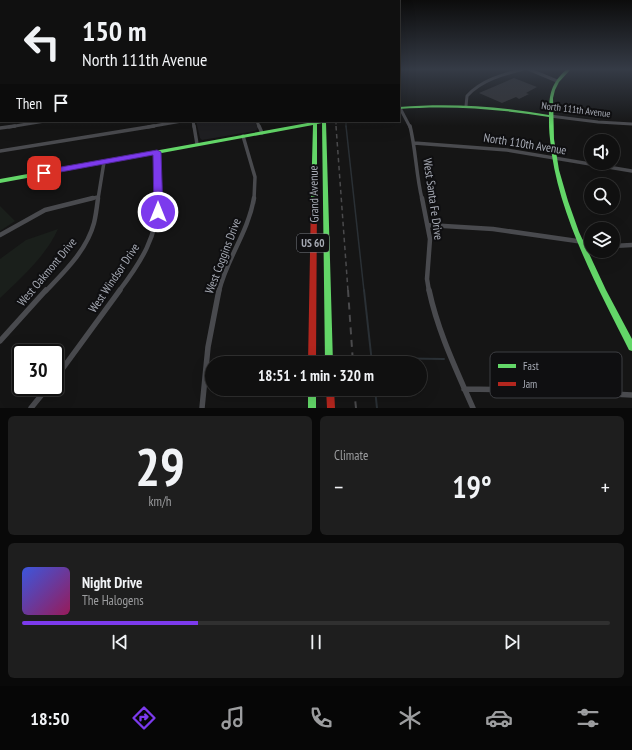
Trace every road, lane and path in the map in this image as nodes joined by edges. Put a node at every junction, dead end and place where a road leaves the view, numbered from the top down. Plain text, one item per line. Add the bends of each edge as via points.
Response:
1 (474, 88) edge
2 (553, 88) edge
3 (466, 106) junction
4 (400, 107) edge
5 (550, 116) junction
6 (39, 122) edge
7 (176, 122) edge
8 (193, 122) edge
9 (257, 122) edge
10 (315, 122) edge
11 (324, 122) edge
12 (632, 124) edge
13 (0, 128) edge
14 (262, 133) junction
15 (243, 136) junction
16 (414, 143) junction
17 (197, 144) junction
18 (0, 151) edge
19 (157, 152) junction
20 (554, 158) junction
21 (104, 162) junction
22 (632, 171) edge
23 (0, 181) edge
24 (98, 198) junction
25 (428, 224) junction
26 (0, 235) edge
27 (581, 242) junction
28 (584, 243) edge
29 (632, 245) edge
30 (620, 246) edge
31 (0, 341) edge
32 (632, 347) edge
33 (312, 356) edge
34 (329, 356) edge
35 (64, 367) edge
36 (464, 389) junction
37 (490, 389) edge
38 (622, 394) edge
39 (632, 395) edge
40 (41, 396) edge
41 (312, 396) edge
42 (330, 396) edge
43 (31, 408) edge
44 (202, 408) edge
45 (312, 408) edge
46 (331, 408) edge
47 (473, 408) edge

1 - 3 street via 467,96
2 - 5 main road
3 - 4 main road, North 111th Avenue
3 - 5 main road, North 111th Avenue
4 - 16 street, West Santa Fe Drive via 409,123
5 - 12 street, North 111th Avenue
5 - 20 main road
6 - 13 street
7 - 18 street
8 - 17 street
9 - 14 street
10 - 14 main road
10 - 33 main road, Grand Avenue / US 60
11 - 34 main road, Grand Avenue / US 60
14 - 15 main road
15 - 17 main road
15 - 44 street, West Coggins Drive via 255,179 254,192 245,231 220,286 209,342
16 - 20 street, North 110th Avenue via 500,149
16 - 25 street, West Santa Fe Drive via 417,177
17 - 19 main road
19 - 21 main road
19 - 35 street, West Windsor Drive via 158,212 153,236 135,270
20 - 22 street, North 110th Avenue
20 - 27 main road
21 - 23 main road
21 - 24 street, West Oakmont Drive
24 - 26 street via 45,210
24 - 31 street, West Oakmont Drive via 94,224 78,254
25 - 27 street via 494,229
25 - 36 street, West Santa Fe Drive via 430,239 427,279 430,298 438,327
27 - 28 street
27 - 32 main road via 602,290
29 - 30 street
36 - 37 street
36 - 47 street, West Santa Fe Drive
38 - 39 street
40 - 43 street
41 - 45 main road
42 - 46 main road

